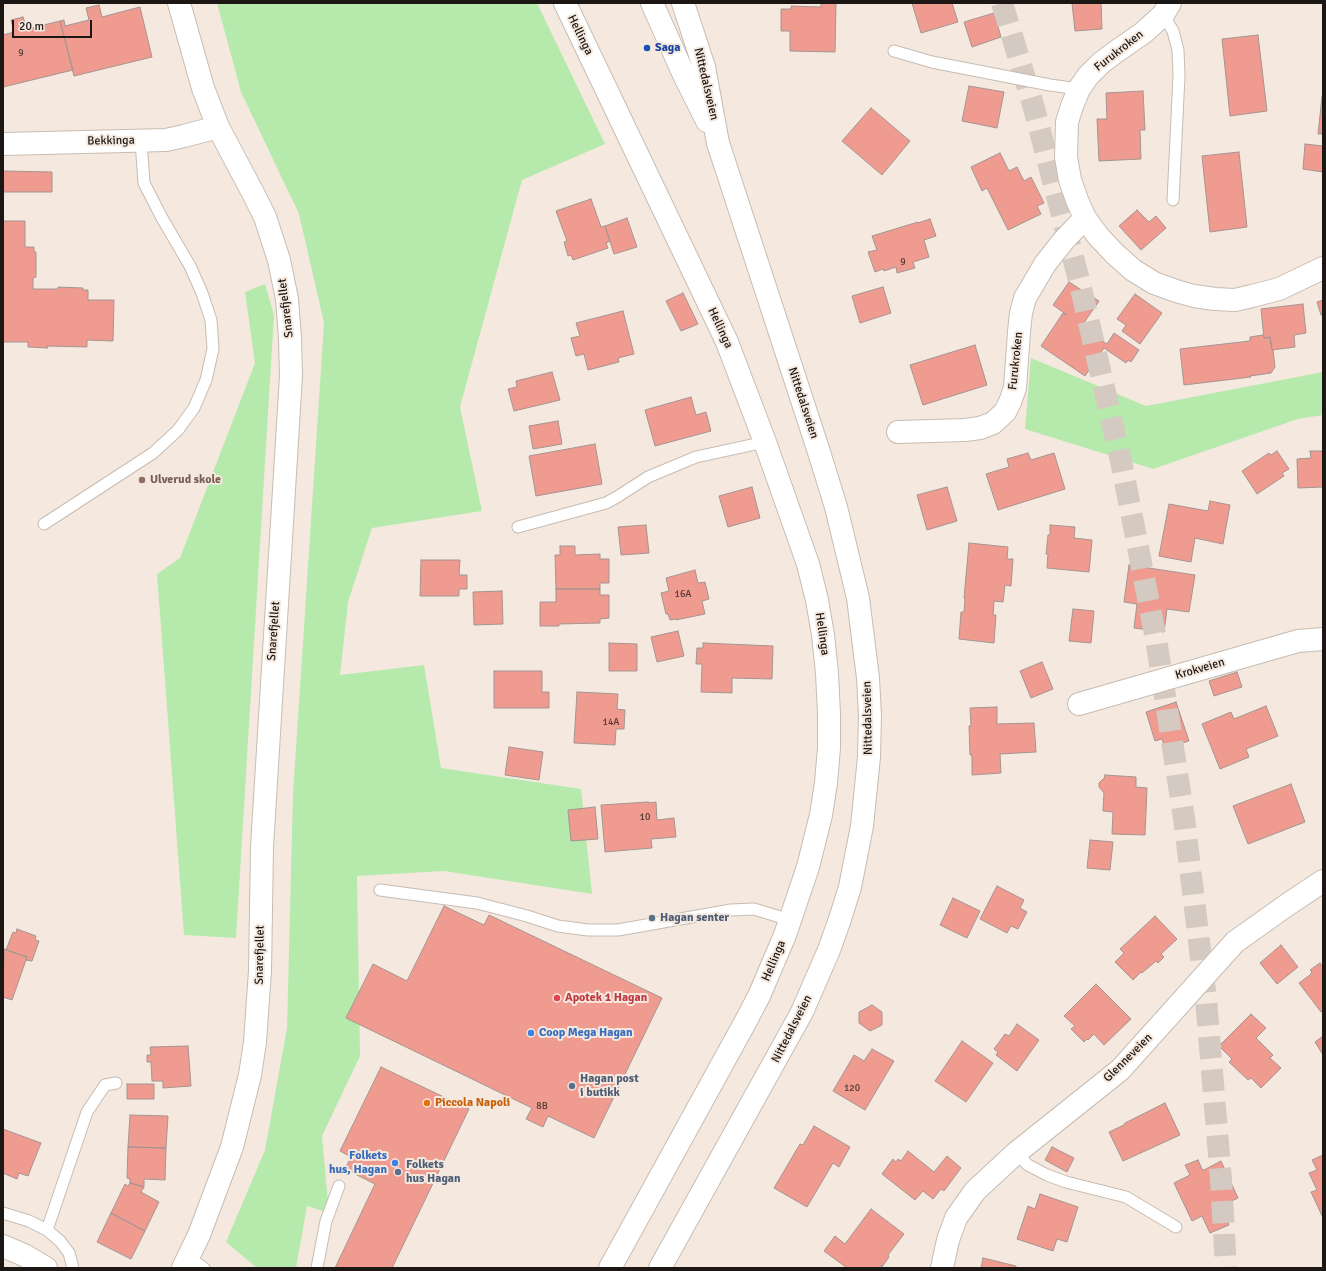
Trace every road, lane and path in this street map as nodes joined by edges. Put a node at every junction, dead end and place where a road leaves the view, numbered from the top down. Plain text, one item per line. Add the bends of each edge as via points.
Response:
1 (179, 3) edge
2 (565, 3) edge
3 (652, 3) edge
4 (682, 3) edge
5 (1167, 9) edge
6 (894, 51) dead end
7 (1079, 89) junction
8 (218, 127) junction
9 (141, 141) junction
10 (718, 143) junction
11 (3, 144) edge
12 (1173, 200) dead end
13 (1085, 218) junction
14 (1323, 268) edge
15 (898, 432) dead end
16 (765, 442) junction
17 (44, 524) dead end
18 (518, 527) dead end
19 (1323, 639) edge
20 (1079, 704) dead end
21 (1323, 881) edge
22 (380, 890) dead end
23 (790, 920) junction
24 (116, 1084) dead end
25 (1016, 1152) junction
26 (338, 1186) dead end
27 (3, 1213) edge
28 (1176, 1227) dead end
29 (48, 1230) junction
30 (3, 1246) edge
31 (192, 1264) edge
32 (46, 1268) edge
33 (72, 1268) edge
34 (317, 1268) edge
35 (610, 1268) edge
36 (660, 1268) edge
37 (942, 1268) edge

1 - 8 street, Snarefjellet via 203,88
2 - 16 street, Hellinga via 727,342
3 - 10 street, Nittedalsveien
4 - 10 street, Nittedalsveien via 704,67
5 - 7 street, Furukroken via 1143,33 1101,63
5 - 12 lane via 1178,50 1179,76
6 - 7 lane via 932,62
7 - 13 street, Furukroken via 1067,122 1066,157 1070,180
8 - 9 street, Bekkinga via 166,140
8 - 31 street, Snarefjellet via 265,217 279,260 287,299 290,376 262,847 256,1042 232,1147
9 - 11 street, Bekkinga
9 - 17 lane via 144,183 190,266 211,320 213,348 206,380 194,408 178,430 153,453
10 - 36 street, Nittedalsveien via 818,450 850,561 858,598 868,678 869,757 857,854 829,950 793,1030
13 - 14 street, Furukroken via 1098,236 1133,270 1154,283 1194,296 1235,300 1279,289
13 - 15 street, Furukroken via 1045,264 1025,298 1015,388 1005,412 993,423 980,428
16 - 18 lane via 696,457 648,477 606,503
16 - 23 street, Hellinga via 808,564 817,600 827,673 829,748 822,809 810,860
19 - 20 street, Krokveien via 1298,641
21 - 25 street, Glenneveien via 1235,942 1120,1070
22 - 23 lane via 476,903 558,926 588,930 618,930 731,910 754,909
23 - 35 street, Hellinga via 759,996
24 - 29 lane via 105,1085 87,1112
25 - 28 lane via 1028,1165 1047,1176 1126,1197
25 - 37 street, Glenneveien via 975,1191 956,1218
26 - 34 lane via 326,1221
27 - 29 lane
29 - 33 lane via 69,1253
30 - 32 street

